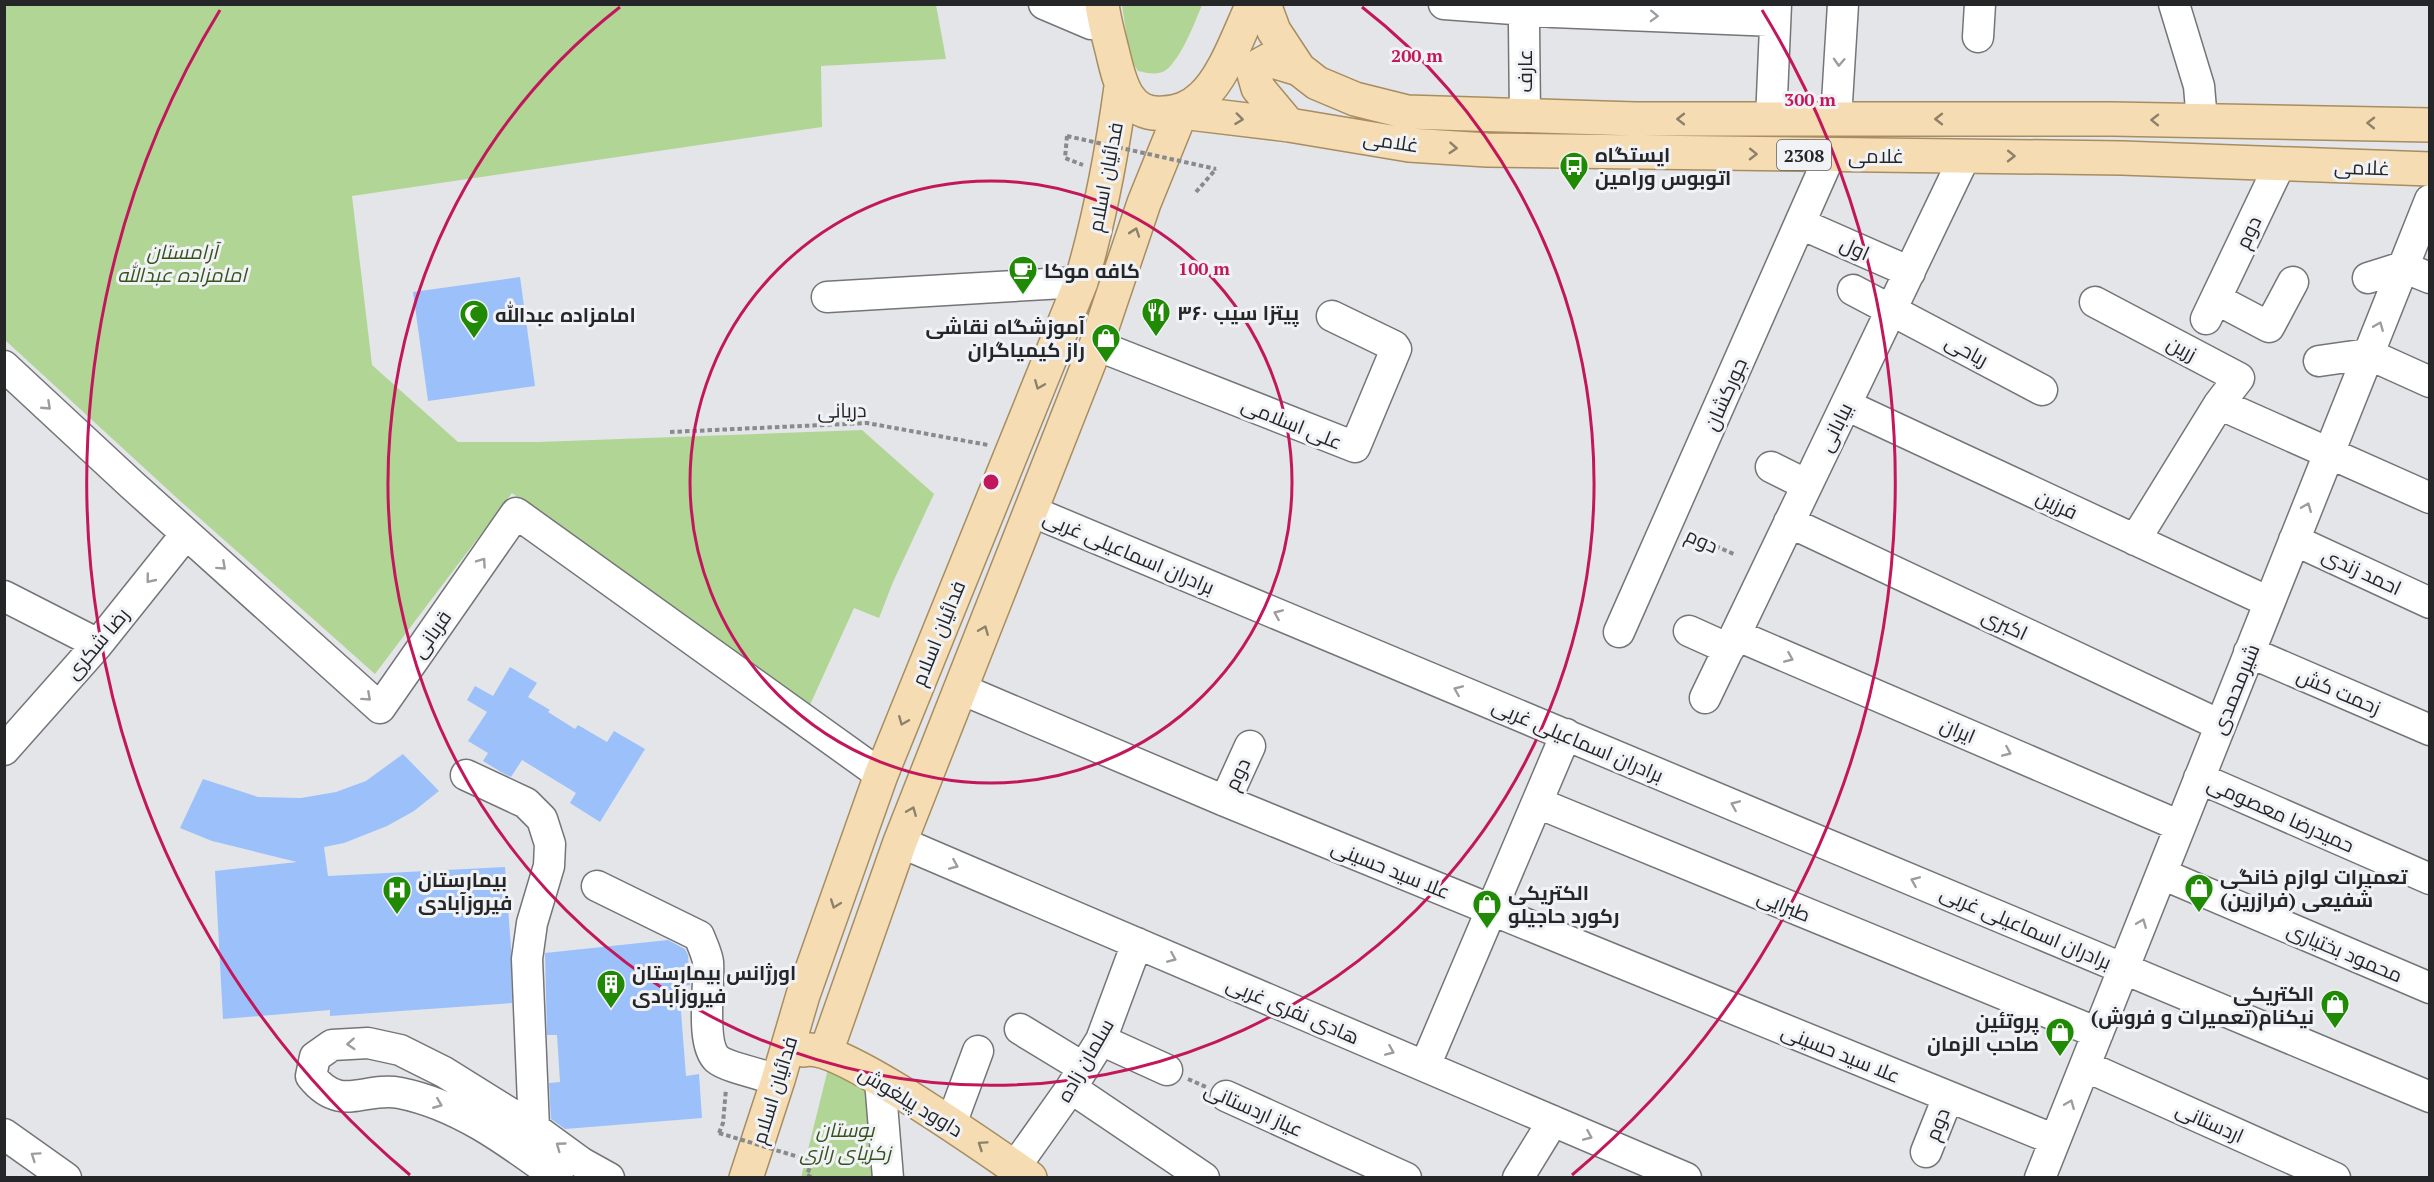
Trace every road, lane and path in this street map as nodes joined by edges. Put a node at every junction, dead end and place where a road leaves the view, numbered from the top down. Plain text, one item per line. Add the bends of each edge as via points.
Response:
1 (1044, 4) edge
2 (1253, 4) edge
3 (1264, 4) edge
4 (1444, 4) edge
5 (1843, 4) edge
6 (1980, 4) edge
7 (2174, 4) edge
8 (1776, 13) edge
9 (1098, 20) edge
10 (1524, 26) dead end
11 (1978, 37) dead end
12 (1299, 69) junction
13 (1121, 87) junction
14 (1181, 112) junction
15 (1525, 117) junction
16 (1836, 118) junction
17 (1771, 120) junction
18 (2202, 121) junction
19 (1289, 125) junction
20 (2430, 125) edge
21 (1830, 155) junction
22 (1965, 156) junction
23 (1065, 158) dead end
24 (2280, 164) junction
25 (2430, 169) edge
26 (1196, 192) dead end
27 (2430, 200) edge
28 (1801, 224) junction
29 (1910, 272) junction
30 (2416, 272) edge
31 (2368, 278) dead end
32 (1081, 282) junction
33 (2294, 282) dead end
34 (1853, 290) dead end
35 (827, 297) dead end
36 (2095, 302) dead end
37 (1892, 309) junction
38 (1332, 316) dead end
39 (1096, 345) junction
40 (2368, 354) junction
41 (2319, 361) dead end
42 (4, 366) edge
43 (2430, 382) edge
44 (2042, 390) dead end
45 (2219, 404) junction
46 (1846, 405) junction
47 (670, 432) dead end
48 (1012, 451) junction
49 (2328, 454) junction
50 (1771, 467) dead end
51 (1807, 485) junction
52 (2430, 498) edge
53 (1031, 511) junction
54 (1790, 522) junction
55 (1667, 525) junction
56 (186, 534) junction
57 (2135, 540) junction
58 (2294, 540) junction
59 (1737, 555) dead end
60 (4, 596) edge
61 (2269, 602) junction
62 (2430, 603) edge
63 (1689, 631) dead end
64 (1619, 633) dead end
65 (1732, 642) junction
66 (98, 644) junction
67 (2249, 652) junction
68 (961, 689) junction
69 (1705, 698) dead end
70 (2220, 725) junction
71 (2430, 730) edge
72 (1566, 734) junction
73 (7, 743) edge
74 (1250, 746) dead end
75 (466, 775) dead end
76 (880, 775) junction
77 (2199, 778) junction
78 (1225, 801) junction
79 (1538, 802) junction
80 (2180, 826) junction
81 (900, 842) junction
82 (2162, 874) junction
83 (2430, 879) edge
84 (597, 886) dead end
85 (1491, 910) junction
86 (1137, 943) junction
87 (2124, 969) junction
88 (2430, 988) edge
89 (803, 995) junction
90 (842, 1005) junction
91 (1020, 1029) dead end
92 (2098, 1033) junction
93 (1101, 1040) junction
94 (400, 1050) junction
95 (978, 1051) dead end
96 (826, 1052) junction
97 (729, 1066) junction
98 (1425, 1066) junction
99 (2085, 1066) junction
100 (782, 1069) junction
101 (1167, 1070) joint
102 (1078, 1078) junction
103 (880, 1080) junction
104 (397, 1093) junction
105 (1226, 1096) joint
106 (2430, 1096) edge
107 (1948, 1097) junction
108 (1553, 1121) junction
109 (951, 1124) junction
110 (534, 1128) junction
111 (4, 1134) edge
112 (2055, 1140) junction
113 (1926, 1152) dead end
114 (1022, 1172) edge
115 (2047, 1175) edge
116 (66, 1178) edge
117 (558, 1178) edge
118 (609, 1178) edge
119 (746, 1178) edge
120 (813, 1178) edge
121 (888, 1178) edge
122 (1204, 1178) edge
123 (1406, 1178) edge
124 (1518, 1178) edge
125 (1686, 1178) edge
126 (2335, 1178) edge

1 - 9 street
2 - 14 main road via 1224,67 1202,97
3 - 12 main road, غلامی / 2308 via 1274,31
4 -> 8 street via 1553,12
5 -> 16 street
6 - 11 street
7 - 18 street via 2199,86
8 - 17 street
9 - 13 main road
10 - 15 street, عارف
12 - 15 main road, غلامی / 2308 via 1355,99 1407,112
12 - 19 main road via 1269,60 1254,74 1258,88
13 - 14 main road, غلامی via 1138,108 1158,114
13 - 32 main road, فدائیان اسلام via 1113,146
14 -> 19 main road, غلامی / 2308
39 -> 14 main road, فدائیان اسلام
17 -> 15 main road, غلامی / 2308
16 - 17 main road, غلامی / 2308
18 -> 16 main road, غلامی / 2308
20 -> 18 main road, غلامی / 2308
19 -> 21 main road, غلامی / 2308 via 1409,145 1487,150
21 - 22 main road, غلامی / 2308
21 - 28 street, جورکشان
22 -> 24 main road, غلامی / 2308
22 - 29 street, بیابانی
23 - 26 path, bridge via 1067,135 1216,169
24 - 25 main road, غلامی / 2308
24 - 33 street, دوم via 2211,309 2269,327
27 - 30 street, شیرمحمدی
28 - 29 street, اول
28 - 55 street, جورکشان
29 - 37 street, بیابانی
30 - 31 street
40 -> 30 street, شیرمحمدی
32 - 35 street
32 -> 48 main road, فدائیان اسلام
34 - 37 street
36 - 45 street, زرین via 2239,378
37 - 44 street, ریاحی
37 - 46 street, بیابانی
38 - 39 street, علی اسلامی via 1396,348 1356,447
39 - 53 main road, فدائیان اسلام
40 - 41 street
40 - 43 street
40 - 49 street, شیرمحمدی
42 -> 56 street, قربانی
45 - 49 street
45 - 57 street, زرین
46 - 51 street, بیابانی
46 - 57 street, فرزین
47 - 48 path, دریانی via 867,423
48 -> 76 main road, فدائیان اسلام
49 - 52 street
58 -> 49 street, شیرمحمدی
50 - 51 street
51 - 54 street, بیابانی
68 -> 53 main road, فدائیان اسلام
72 -> 53 street, برادران اسماعیلی غربی
54 - 65 street, بیابانی
54 - 70 street, اکبری
55 - 59 path, دوم
55 - 64 street, جورکشان
56 -> 66 street, رضا شکری
56 -> 76 street, قربانی via 380,708 516,513
57 - 61 street, فرزین
58 - 61 street, شیرمحمدی
58 - 62 street, احمد زندی
60 - 66 street
61 - 67 street, شیرمحمدی
63 - 65 street
65 - 69 street, بیابانی
65 -> 80 street, ایران
66 - 73 street, رضا شکری
67 - 70 street, شیرمحمدی
67 - 71 street, زحمت کش
68 - 78 street, علا سید حسینی
81 -> 68 main road, فدائیان اسلام
70 - 77 street, شیرمحمدی
72 - 79 street
87 -> 72 street, برادران اسماعیلی غربی
74 - 78 street, دوم
75 - 110 street via 526,803 542,819 550,844 549,866 526,959
76 -> 89 main road, فدائیان اسلام
77 - 80 street, شیرمحمدی
77 - 83 street, حمیدرضا معصومی
78 - 85 street, علا سید حسینی
79 - 85 street
79 - 92 street, طبرایی
80 - 82 street, شیرمحمدی
81 -> 86 street, هادی نفری غربی
81 - 90 main road, فدائیان اسلام
87 -> 82 street, شیرمحمدی
82 - 88 street, محمود بختیاری
84 - 97 street via 699,936 708,960 709,1041 715,1058
85 - 98 street
85 - 107 street, علا سید حسینی
86 - 93 street, سلمان زاده
86 -> 98 street, هادی نفری غربی
87 - 92 street, شیرمحمدی
87 - 106 street, برادران اسماعیلی غربی
89 - 90 main road via 819,1011 828,1012
89 - 100 main road, فدائیان اسلام
90 - 96 main road, فدائیان اسلام
91 - 102 street
92 - 99 street, شیرمحمدی
93 - 101 street
93 - 102 street, سلمان زاده
94 - 104 street via 409,1065 406,1082
94 -> 104 street via 368,1042 332,1045 315,1058 311,1076 322,1090 342,1097
94 - 110 street via 444,1072
95 - 109 street
96 - 100 main road, داوود پیلغوش via 808,1049
96 - 103 main road, داوود پیلغوش
97 - 100 street
97 - 120 path, bridge via 719,1133 812,1161 807,1175
98 - 108 street, هادی نفری غربی
112 -> 99 street, شیرمحمدی
99 - 126 street, اردستانی
100 - 119 main road, فدائیان اسلام
101 - 105 path, عیاز اردستانی
102 - 114 street, سلمان زاده
102 - 122 street
103 - 109 main road, داوود پیلغوش
103 - 121 street
104 -> 117 street via 435,1102 475,1121
105 - 123 street, عیاز اردستانی
107 - 112 street, علا سید حسینی
107 - 113 street, دوم
108 - 124 street
108 -> 125 street, هادی نفری غربی
114 -> 109 main road, داوود پیلغوش
118 -> 110 street
116 -> 111 street
112 - 115 street, شیرمحمدی

